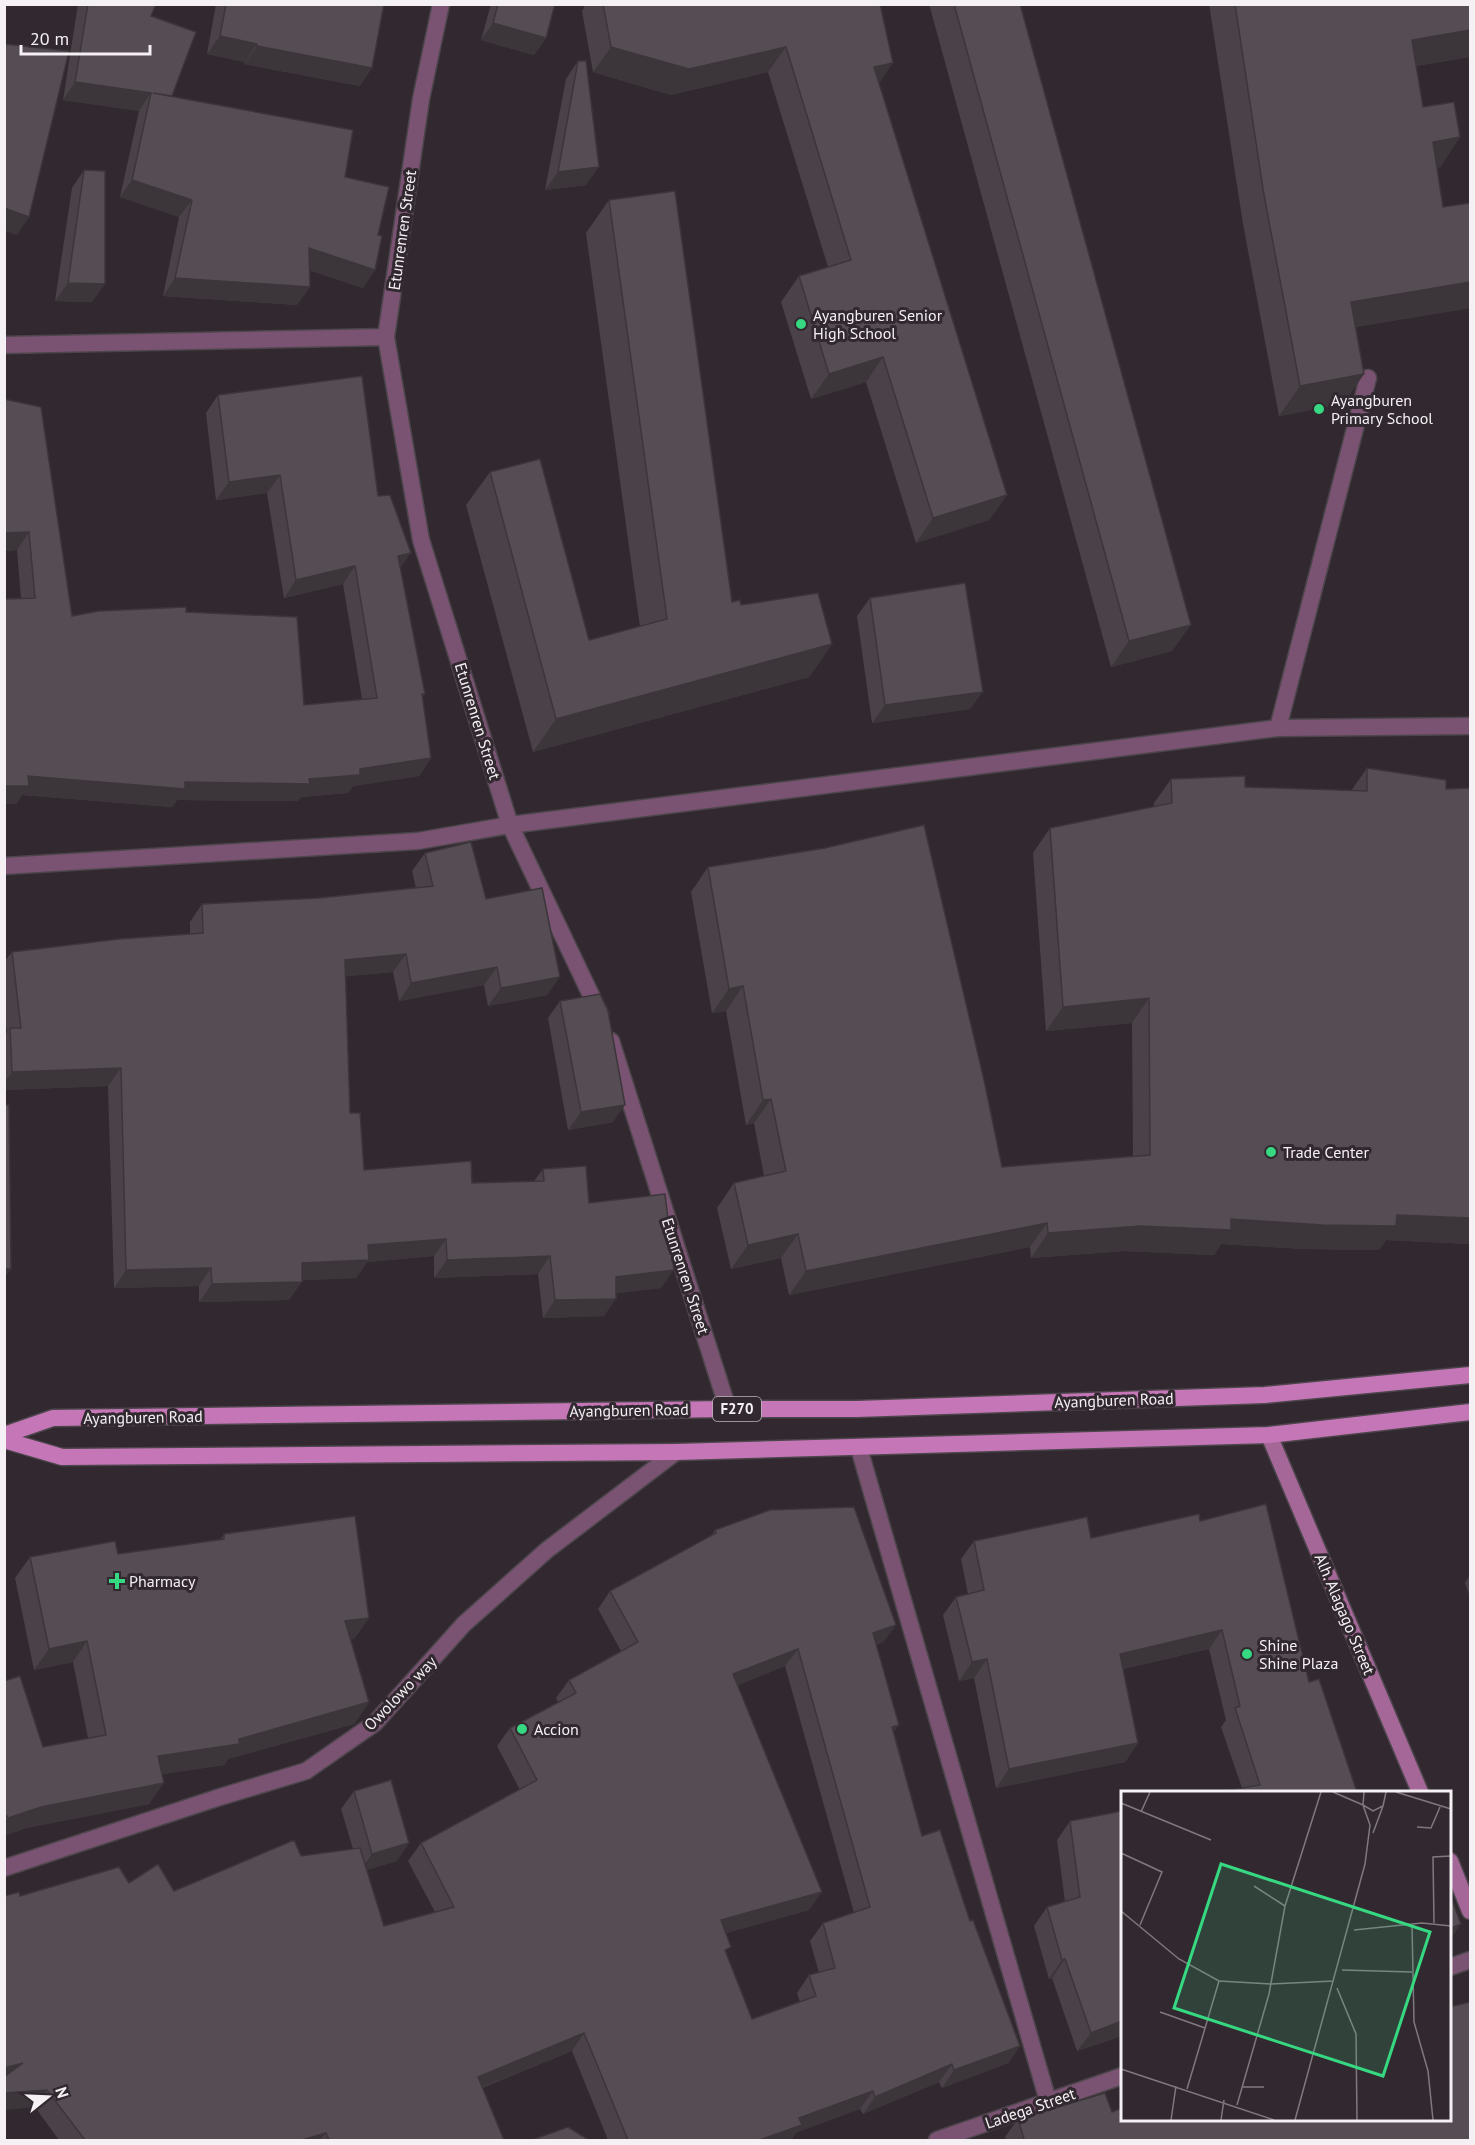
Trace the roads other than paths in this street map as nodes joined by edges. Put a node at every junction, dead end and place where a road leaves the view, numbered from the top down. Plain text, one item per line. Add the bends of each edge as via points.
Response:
1 (441, 4) edge
2 (386, 337) junction
3 (4, 345) edge
4 (1368, 378) dead end
5 (1470, 726) edge
6 (1278, 728) junction
7 (510, 825) junction
8 (4, 866) edge
9 (1470, 1375) edge
10 (728, 1409) junction
11 (1470, 1412) edge
12 (4, 1435) edge
13 (1269, 1435) junction
14 (4, 1440) edge
15 (859, 1448) junction
16 (676, 1452) junction
17 (1420, 1791) edge
18 (1451, 1866) edge
19 (4, 1868) edge
20 (1470, 1911) edge
21 (1470, 1960) edge
22 (1451, 1966) edge
23 (1121, 2076) edge
24 (1048, 2101) junction
25 (937, 2140) edge

1 - 2 street, Etunrenren Street via 422,99
2 - 3 street
2 - 7 street, Etunrenren Street via 422,540
4 - 6 street
5 - 6 street
6 - 7 street
7 - 8 street via 418,841
7 - 10 street, Etunrenren Street via 607,1028
9 - 10 main road, Ayangburen Road / F270 via 1265,1395 857,1409
10 - 12 main road, Ayangburen Road / F270 via 53,1418
11 - 13 main road
13 - 15 main road
13 - 17 main road, Alh. Alagago Street
14 - 16 main road via 62,1456
15 - 16 main road
15 - 24 street
16 - 19 street, Owolowo way via 547,1550 464,1624 375,1723 306,1772
18 - 20 main road
21 - 22 street
23 - 24 street, Ladega Street
24 - 25 street, Ladega Street

